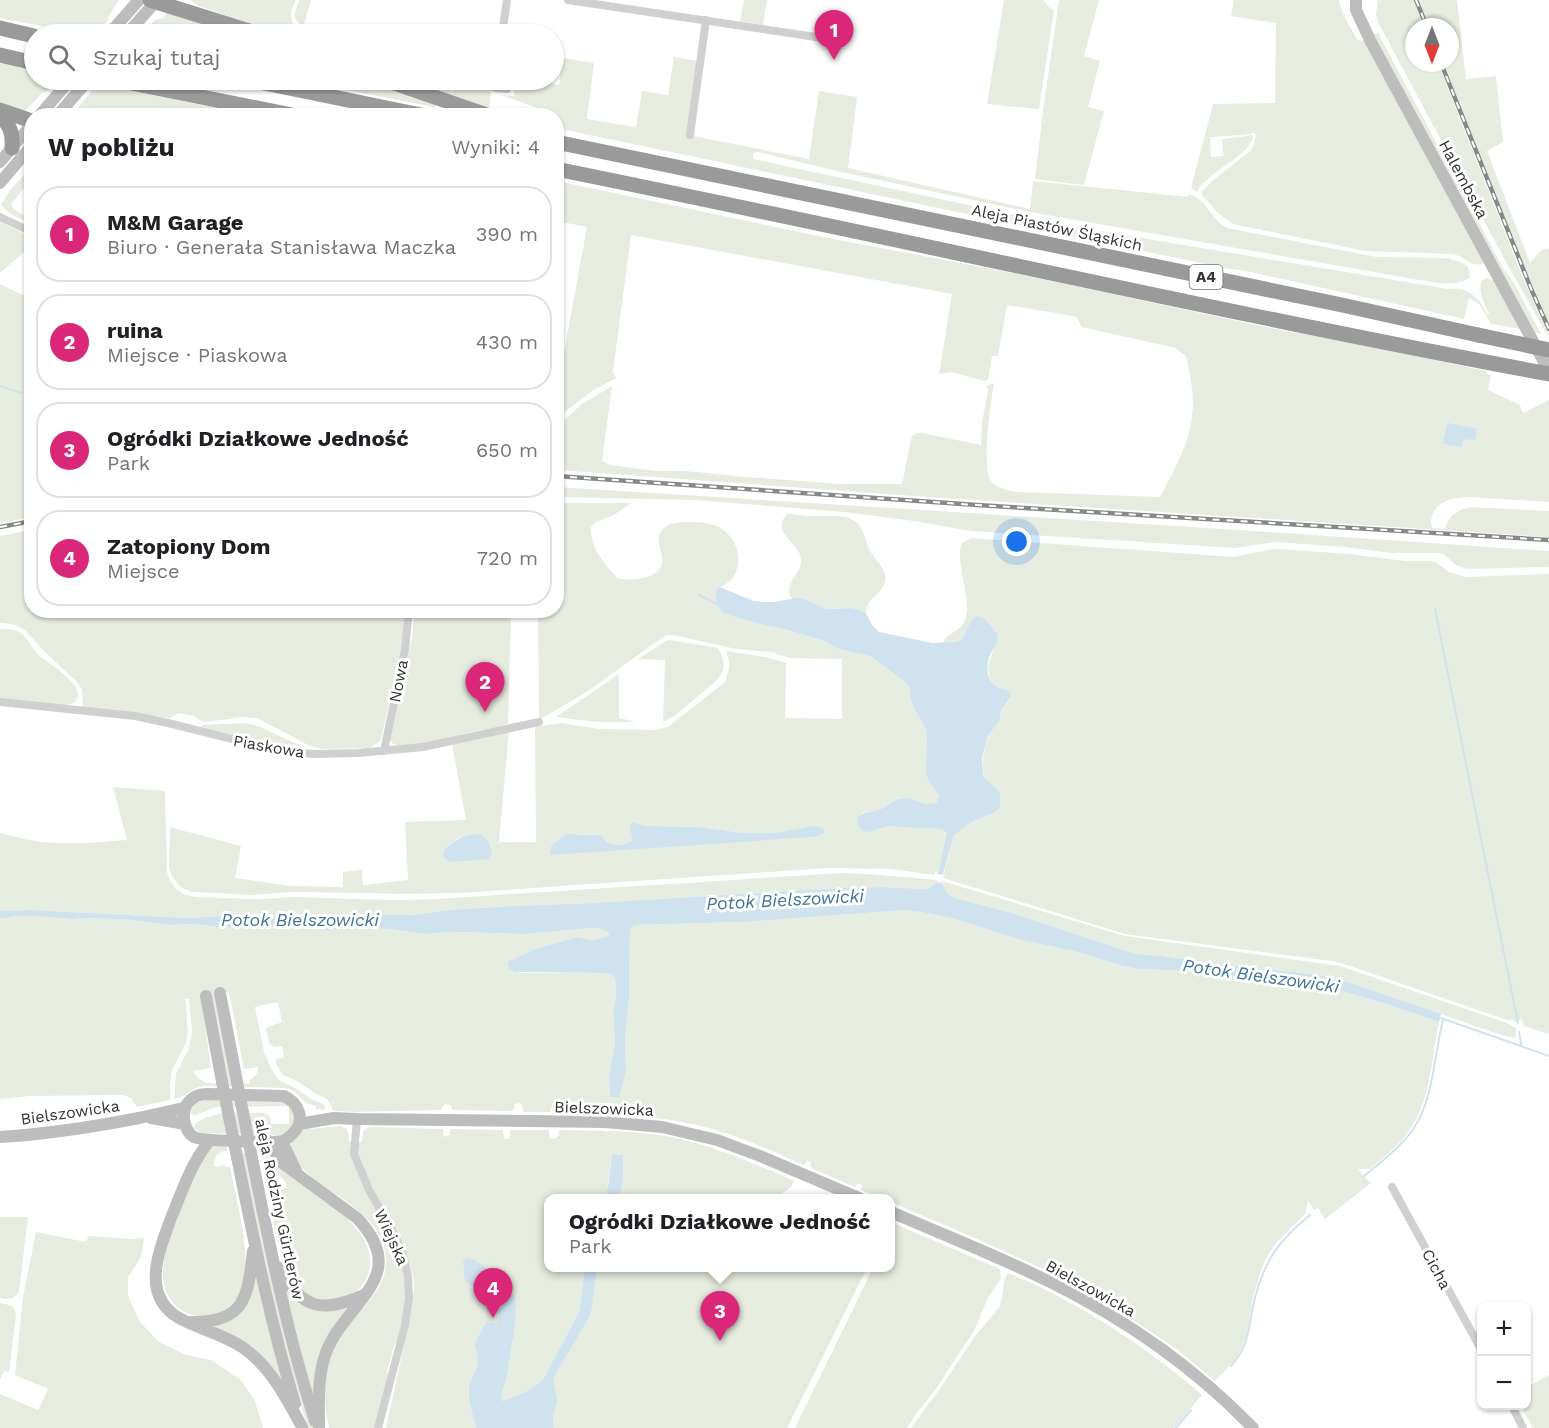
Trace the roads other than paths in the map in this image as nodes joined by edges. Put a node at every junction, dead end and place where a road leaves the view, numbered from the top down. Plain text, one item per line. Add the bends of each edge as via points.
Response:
1 (139, 0) edge
2 (154, 0) edge
3 (183, 0) edge
4 (507, 0) edge
5 (568, 0) edge
6 (1356, 0) edge
7 (201, 15) junction
8 (706, 20) junction
9 (118, 24) edge
10 (136, 24) edge
11 (228, 24) edge
12 (503, 24) edge
13 (0, 28) edge
14 (24, 34) edge
15 (836, 40) dead end
16 (0, 55) edge
17 (24, 61) edge
18 (61, 90) edge
19 (80, 90) edge
20 (166, 90) edge
21 (298, 90) edge
22 (414, 90) edge
23 (45, 108) edge
24 (64, 108) edge
25 (257, 108) edge
26 (387, 108) edge
27 (467, 108) edge
28 (0, 110) edge
29 (0, 115) edge
30 (24, 119) edge
31 (24, 132) edge
32 (690, 135) dead end
33 (564, 142) edge
34 (12, 148) junction
35 (24, 154) edge
36 (0, 162) edge
37 (564, 171) edge
38 (0, 183) edge
39 (0, 217) edge
40 (24, 228) edge
41 (1549, 350) edge
42 (1549, 373) edge
43 (408, 618) edge
44 (0, 702) edge
45 (539, 722) dead end
46 (384, 751) junction
47 (220, 993) dead end
48 (206, 996) dead end
49 (185, 1108) junction
50 (298, 1110) junction
51 (144, 1117) junction
52 (334, 1118) junction
53 (357, 1119) junction
54 (185, 1124) junction
55 (299, 1124) junction
56 (0, 1137) edge
57 (195, 1138) junction
58 (210, 1140) junction
59 (269, 1141) junction
60 (282, 1141) junction
61 (191, 1169) junction
62 (296, 1172) junction
63 (1392, 1187) dead end
64 (850, 1194) edge
65 (895, 1214) edge
66 (254, 1241) junction
67 (271, 1253) junction
68 (365, 1295) junction
69 (188, 1322) junction
70 (1477, 1342) edge
71 (1514, 1410) edge
72 (302, 1427) edge
73 (319, 1428) edge
74 (378, 1428) edge
75 (1253, 1428) edge
76 (1524, 1428) edge

1 - 9 main road
2 - 7 highway
2 - 10 main road
3 - 7 highway
4 - 12 street
5 - 8 street
6 - 42 main road, Halembska via 1356,10 1371,42
7 - 11 highway
8 - 15 street
8 - 32 street
13 - 14 highway
16 - 17 highway
18 - 23 main road
19 - 24 main road
20 - 25 highway
21 - 26 highway
22 - 27 highway
28 - 30 highway
29 - 34 highway via 11,131
31 - 34 main road
33 - 41 highway, Aleja Piastów Śląskich / A4, bridge
34 - 36 main road
35 - 38 main road
37 - 42 highway, A4
39 - 40 street
43 - 46 street, Nowa
44 - 46 street, Piaskowa via 135,716 290,752
45 - 46 street, Piaskowa via 423,747
47 - 67 main road, aleja Rodziny Gürtlerów, bridge
48 - 66 main road, aleja Rodziny Gürtlerów, bridge
49 - 50 main road, Bielszowicka via 195,1096 207,1094 284,1096
49 - 51 main road, Bielszowicka
49 - 54 main road
50 - 52 main road
50 - 55 main road
51 - 54 main road
51 - 56 main road, Bielszowicka
52 - 53 main road, Bielszowicka
52 - 55 main road
53 - 64 main road, Bielszowicka via 605,1122 662,1127 728,1144
53 - 74 street, Wiejska via 354,1154 402,1251 408,1276 405,1325
54 - 57 main road
55 - 60 main road
57 - 58 main road
57 - 61 main road
58 - 59 main road
58 - 61 main road
59 - 60 main road
59 - 62 main road via 281,1162
60 - 62 main road
61 - 69 main road via 160,1247 155,1279 164,1304
62 - 68 main road via 357,1218 373,1238 378,1268
63 - 70 street, Cicha
65 - 75 main road, Bielszowicka via 1050,1282 1108,1314 1198,1377
66 - 69 main road via 248,1287 239,1306 217,1319
66 - 72 main road, aleja Rodziny Gürtlerów via 273,1328
67 - 68 main road via 293,1291 319,1306 350,1302
67 - 73 main road, aleja Rodziny Gürtlerów via 293,1346
68 - 73 main road via 335,1335 322,1363
69 - 72 main road via 258,1359 286,1396
71 - 76 street

